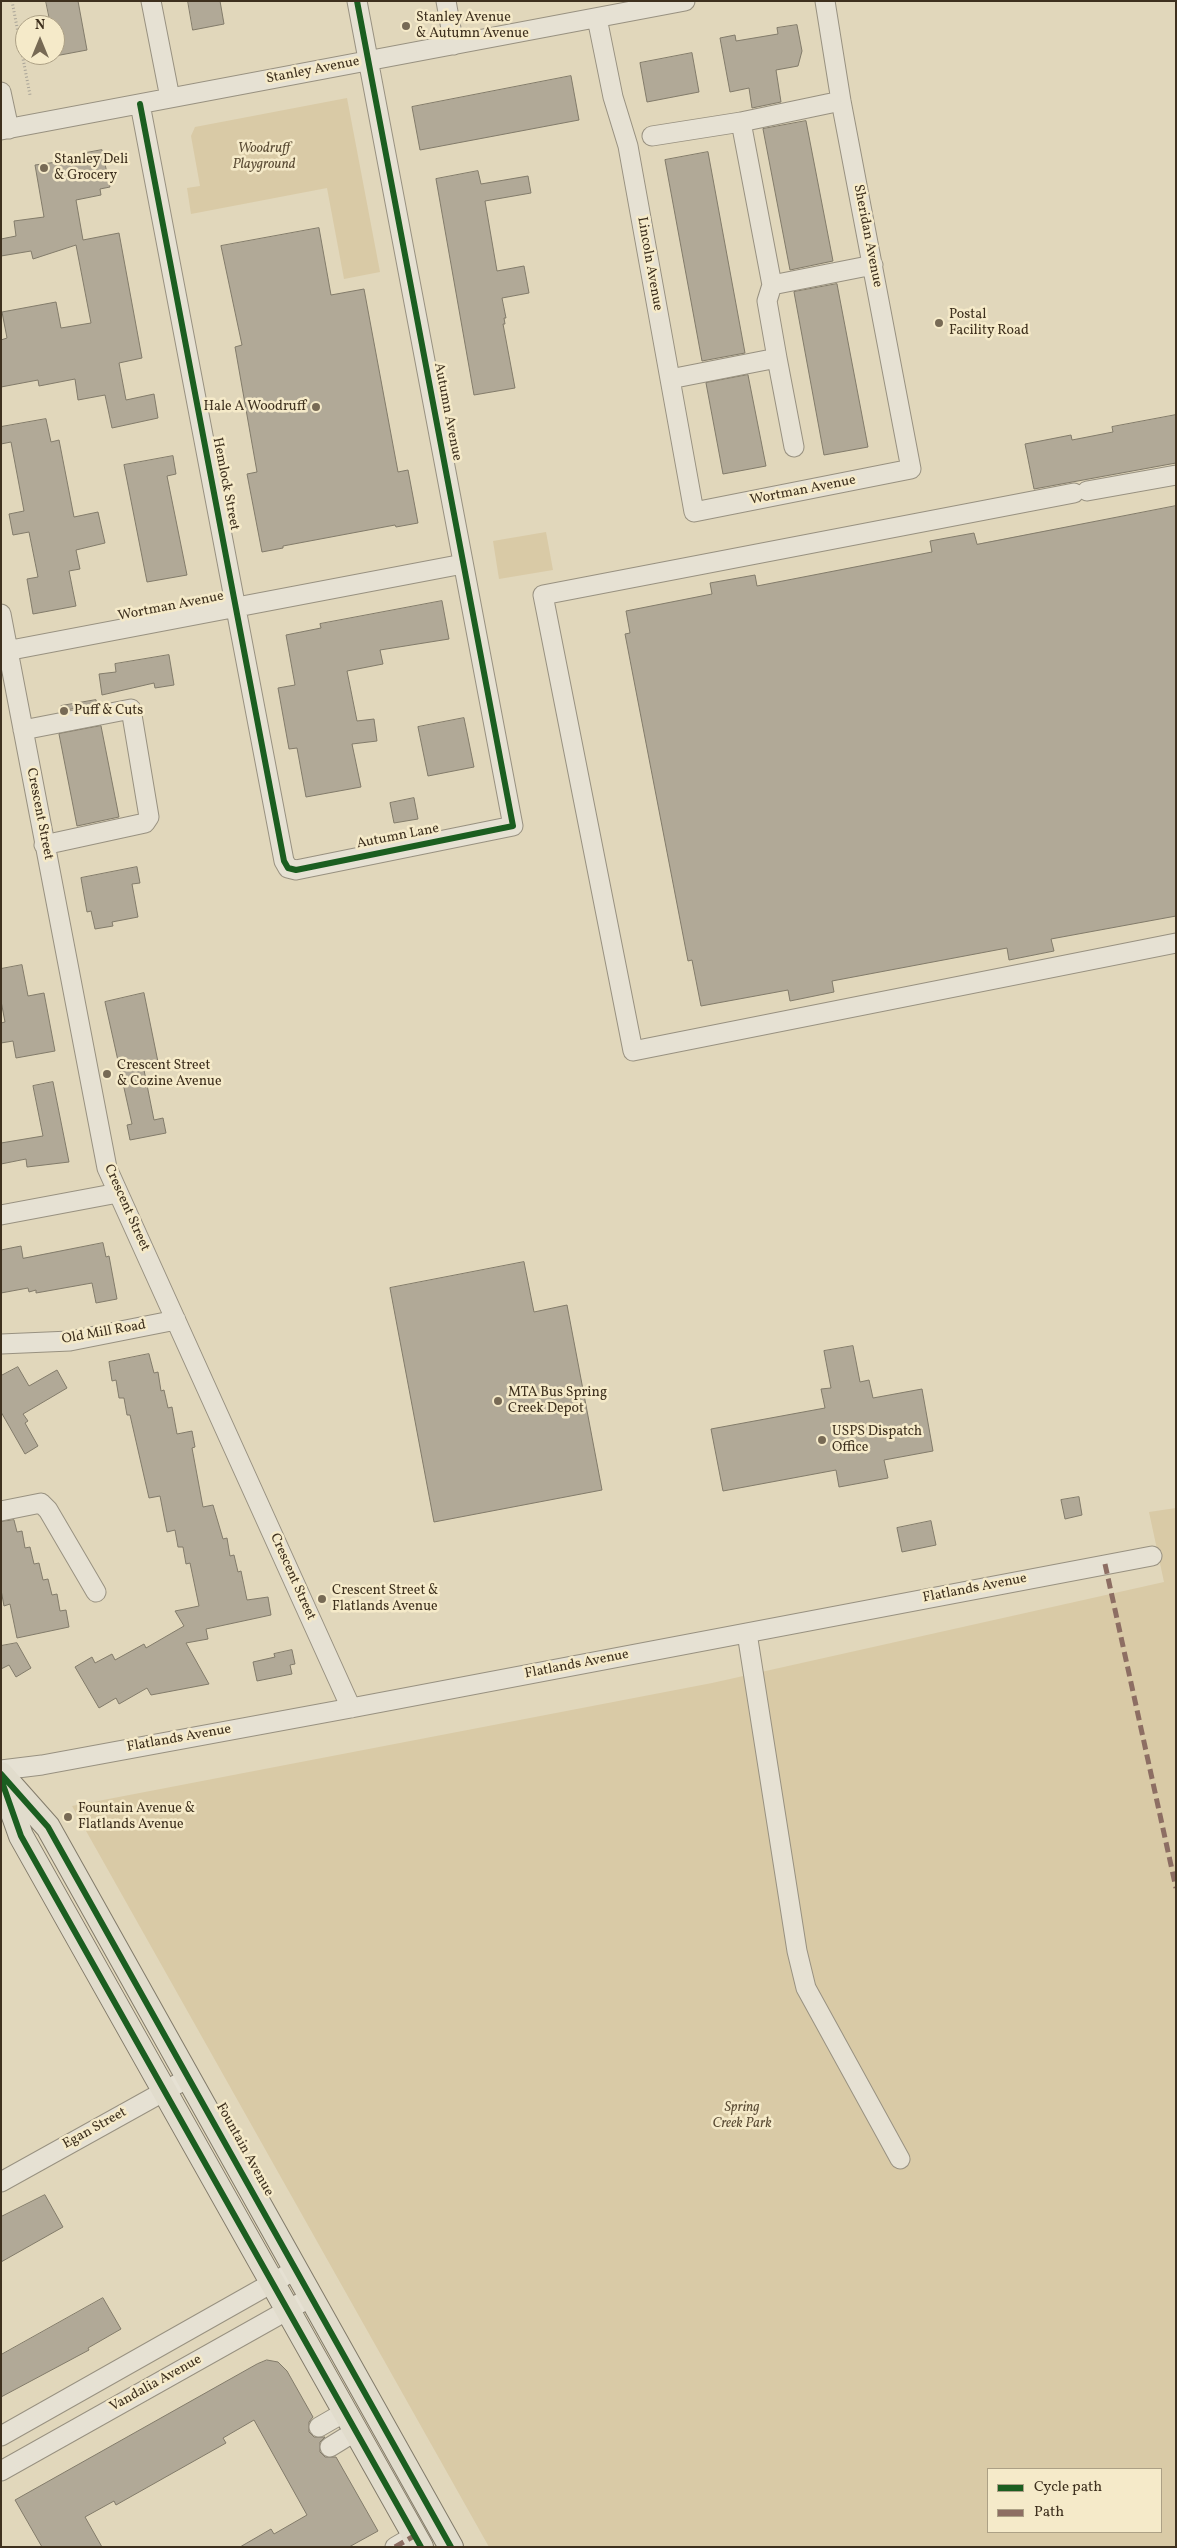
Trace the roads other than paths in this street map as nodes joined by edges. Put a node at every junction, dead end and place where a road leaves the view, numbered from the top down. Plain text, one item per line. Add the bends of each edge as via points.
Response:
1 (152, 1) edge
2 (357, 1) edge
3 (446, 1) edge
4 (684, 1) edge
5 (825, 1) edge
6 (597, 18) junction
7 (454, 45) junction
8 (368, 61) junction
9 (1, 92) edge
10 (170, 98) junction
11 (842, 101) junction
12 (140, 104) junction
13 (741, 122) junction
14 (5, 130) edge
15 (652, 136) dead end
16 (873, 265) junction
17 (772, 285) junction
18 (777, 358) junction
19 (670, 378) junction
20 (794, 447) dead end
21 (911, 469) joint
22 (1176, 474) edge
23 (694, 512) joint
24 (463, 564) junction
25 (235, 608) junction
26 (1, 614) edge
27 (5, 651) edge
28 (23, 730) junction
29 (513, 826) joint
30 (44, 844) junction
31 (288, 868) joint
32 (1176, 943) edge
33 (118, 1193) junction
34 (1, 1215) edge
35 (176, 1320) junction
36 (1, 1344) edge
37 (1, 1511) edge
38 (1152, 1556) dead end
39 (96, 1592) dead end
40 (747, 1633) junction
41 (351, 1708) junction
42 (1, 1770) edge
43 (1, 1774) edge
44 (1, 1779) edge
45 (190, 2077) junction
46 (165, 2091) junction
47 (900, 2159) dead end
48 (1, 2182) edge
49 (295, 2270) junction
50 (273, 2282) junction
51 (311, 2297) junction
52 (288, 2310) junction
53 (350, 2421) junction
54 (319, 2428) dead end
55 (1, 2436) edge
56 (330, 2447) dead end
57 (1, 2471) edge
58 (410, 2543) edge
59 (451, 2547) edge

1 - 10 street
2 - 8 street, Autumn Avenue
3 - 7 street
4 - 6 street, Stanley Avenue
5 - 11 street, Sheridan Avenue
6 - 7 street, Stanley Avenue
6 - 19 street, Lincoln Avenue via 613,97 628,146
7 - 8 street, Stanley Avenue
8 - 10 street, Stanley Avenue
8 - 24 street, Autumn Avenue
9 - 14 street
10 - 12 street, Stanley Avenue
11 - 13 street
11 - 16 street, Sheridan Avenue
12 - 14 street, Stanley Avenue
12 - 25 street, Hemlock Street
13 - 15 street
13 - 17 street
16 - 17 street
16 - 21 street, Sheridan Avenue
17 - 18 street via 767,301
18 - 19 street
18 - 20 street
19 - 23 street, Lincoln Avenue
21 - 23 street, Wortman Avenue
22 - 32 street via 543,595 633,1051
24 - 25 street, Wortman Avenue
24 - 29 street, Autumn Avenue
25 - 27 street, Wortman Avenue
25 - 31 street, Hemlock Street via 284,861
26 - 27 street, Crescent Street
27 - 28 street, Crescent Street
28 - 30 street, Crescent Street
28 - 30 street via 131,709 149,817 145,823
29 - 31 street, Autumn Lane via 296,870
30 - 33 street, Crescent Street via 106,1168
33 - 34 street
33 - 35 street, Crescent Street
35 - 36 street, Old Mill Road via 70,1341
35 - 41 street, Crescent Street
37 - 39 street via 41,1503
38 - 40 street, Flatlands Avenue
40 - 41 street, Flatlands Avenue
40 - 47 street via 797,1951 806,1988
41 - 42 street, Flatlands Avenue
43 - 45 main road, Fountain Avenue via 48,1827
44 - 46 main road via 20,1836
45 - 46 street, Egan Street
45 - 49 main road, Fountain Avenue
46 - 48 street, Egan Street
46 - 50 main road
49 - 50 street
49 - 51 main road, Fountain Avenue
50 - 52 main road
50 - 55 street
51 - 52 street, Vandalia Avenue
51 - 59 main road, Fountain Avenue
52 - 53 main road
52 - 57 street, Vandalia Avenue
53 - 54 street
53 - 56 street
53 - 58 main road

